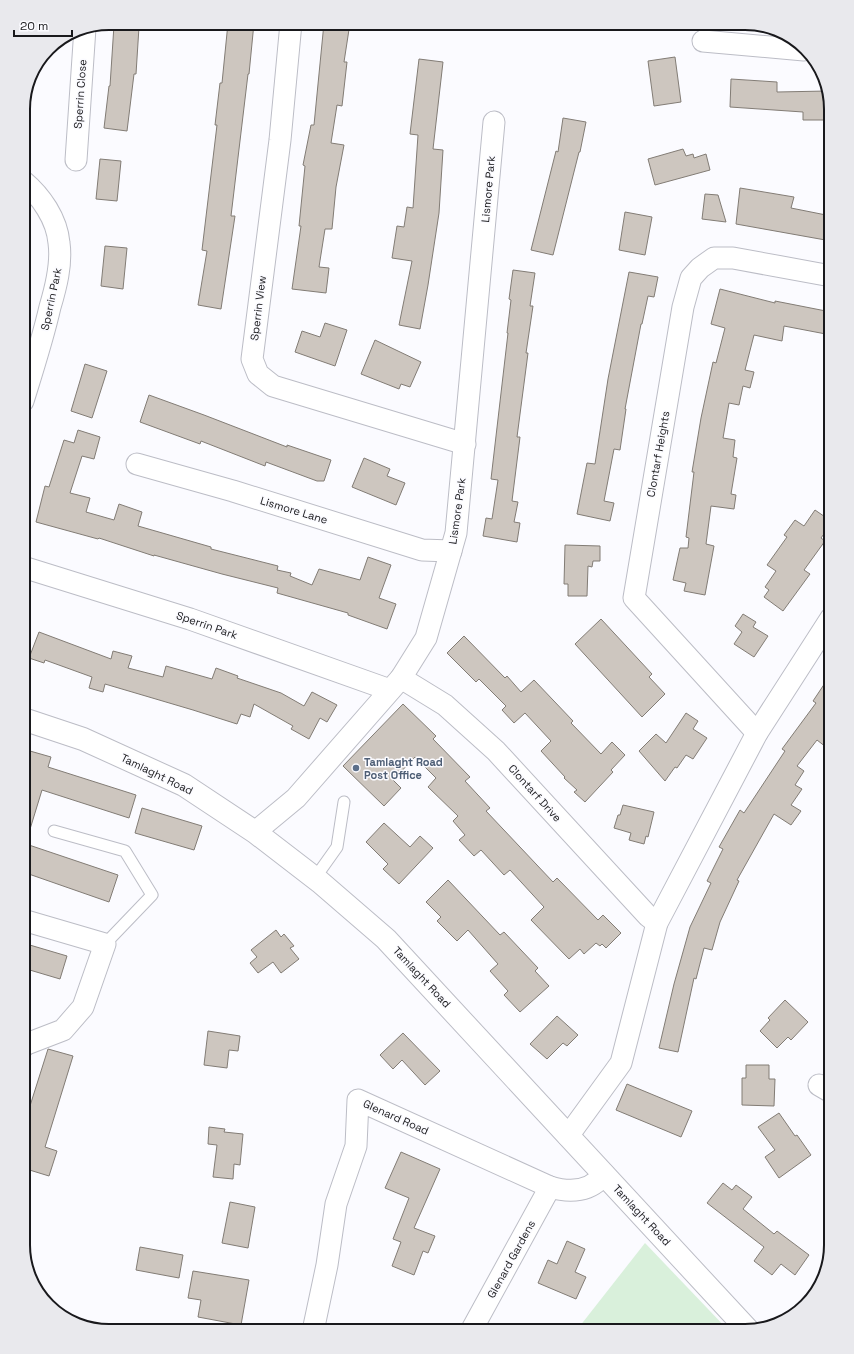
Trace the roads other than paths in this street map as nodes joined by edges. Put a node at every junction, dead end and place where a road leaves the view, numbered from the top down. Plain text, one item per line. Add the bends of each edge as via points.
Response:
1 (290, 30) edge
2 (85, 34) edge
3 (703, 41) dead end
4 (796, 49) edge
5 (494, 122) dead end
6 (76, 160) dead end
7 (30, 187) edge
8 (824, 275) edge
9 (30, 378) edge
10 (465, 444) junction
11 (137, 464) dead end
12 (451, 551) junction
13 (30, 569) edge
14 (824, 629) edge
15 (395, 684) junction
16 (30, 721) edge
17 (757, 733) junction
18 (344, 802) dead end
19 (54, 830) dead end
20 (255, 832) junction
21 (314, 878) junction
22 (30, 922) edge
23 (657, 922) junction
24 (105, 944) junction
25 (30, 1043) edge
26 (568, 1136) junction
27 (604, 1174) junction
28 (550, 1187) junction
29 (314, 1324) edge
30 (475, 1324) edge
31 (742, 1324) edge

1 - 10 street, Sperrin View via 280,140 252,359 258,374 273,386
2 - 6 street, Sperrin Close
3 - 4 street
5 - 10 street, Lismore Park
7 - 9 street, Sperrin Park via 43,202 51,218 59,243 59,261 55,287
8 - 17 street, Clontarf Heights via 733,258 714,258 691,278 683,307 634,598
10 - 12 street, Lismore Park via 457,527
11 - 12 street, Lismore Lane via 422,550
12 - 15 street, Lismore Park via 426,638
13 - 15 street, Sperrin Park
14 - 17 street
15 - 20 street, Lismore Park via 296,798
15 - 23 street, Clontarf Drive via 445,705 496,751 648,916
16 - 20 street, Tamlaght Road via 83,739 184,785
17 - 23 street
18 - 21 lane via 337,846
19 - 24 lane via 125,851 152,895
20 - 21 street, Tamlaght Road
21 - 26 street, Tamlaght Road via 386,939
22 - 24 street
23 - 26 street via 621,1063
24 - 25 street via 83,1007 63,1030
26 - 27 street, Tamlaght Road
27 - 28 street, Glenard Road via 587,1188 575,1191
27 - 31 street, Tamlaght Road
28 - 29 street, Glenard Road via 358,1100 356,1146 336,1204
28 - 30 street, Glenard Gardens

